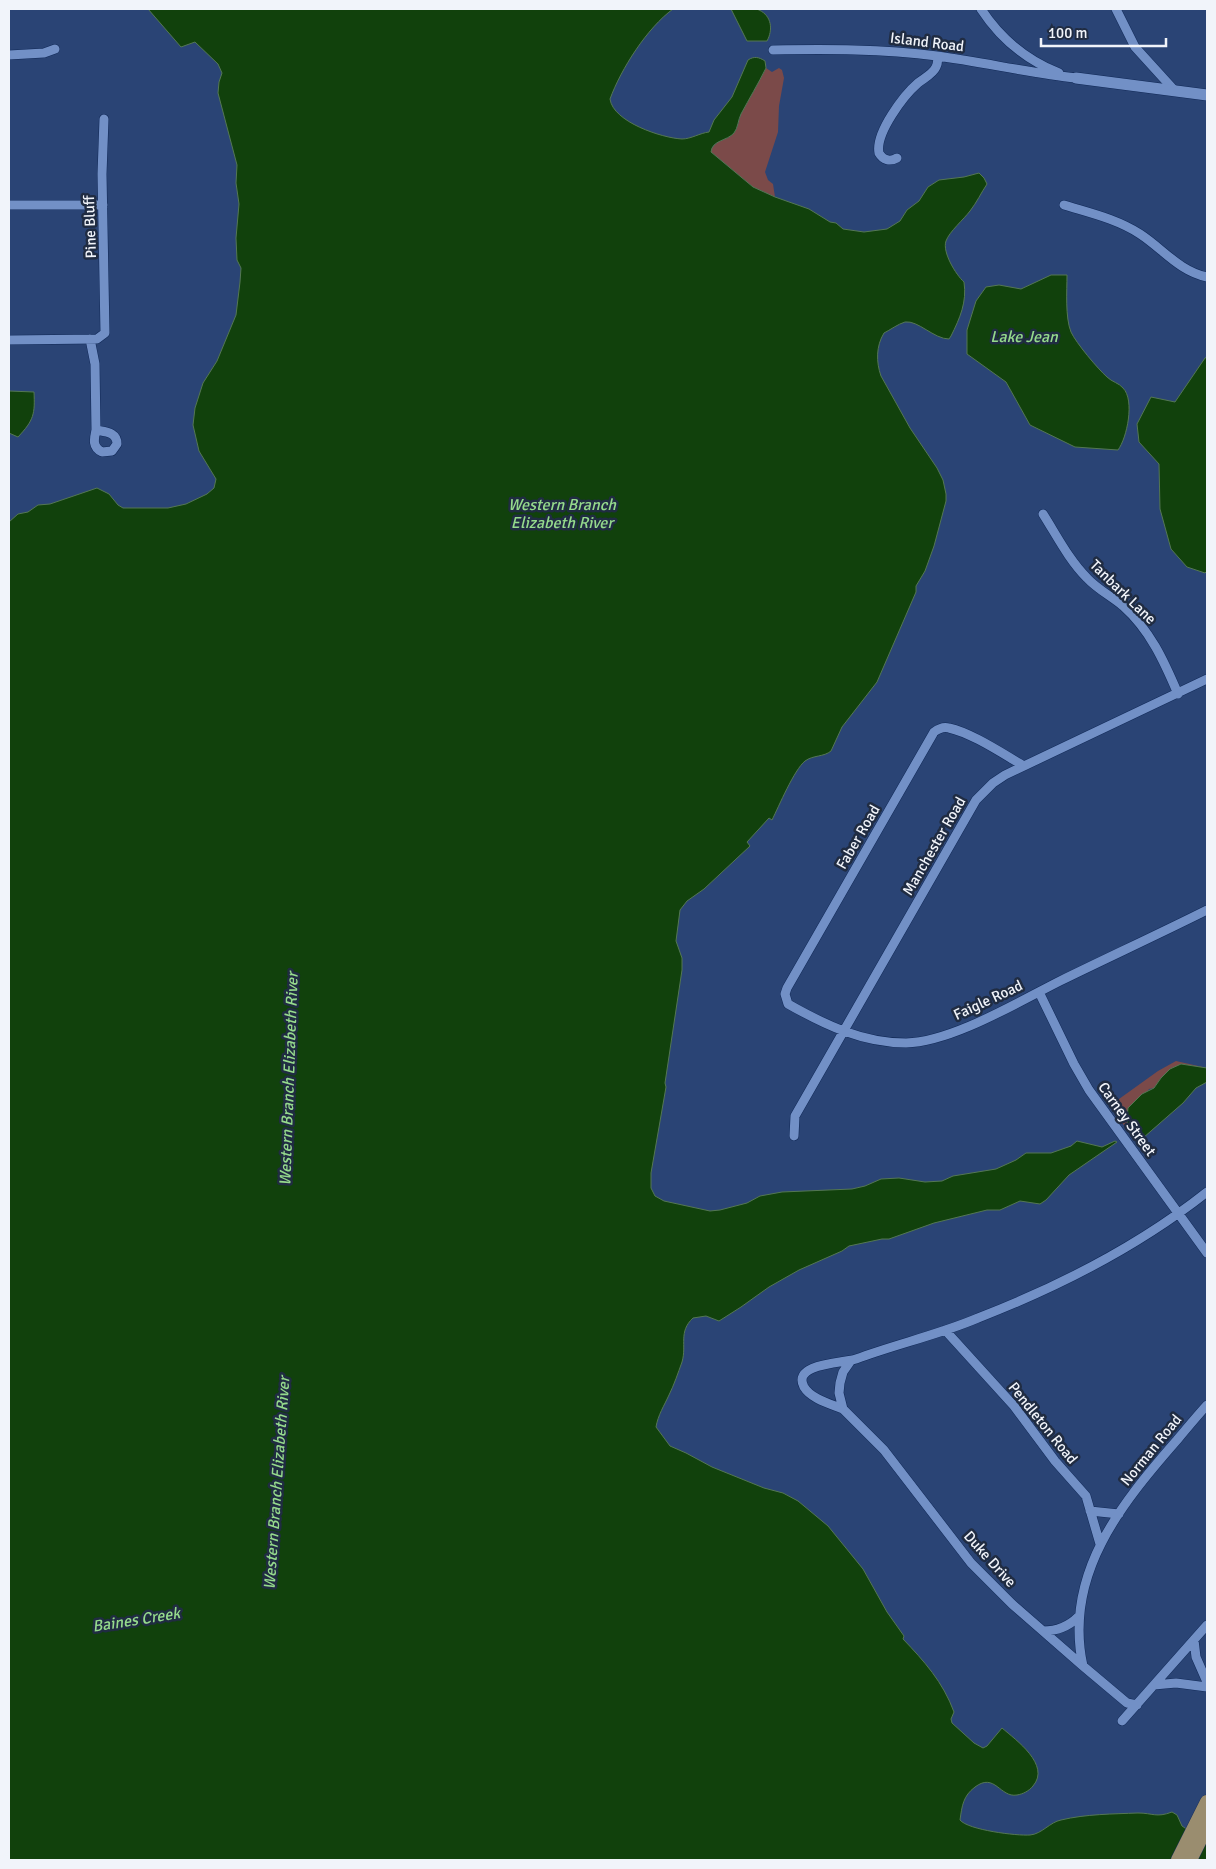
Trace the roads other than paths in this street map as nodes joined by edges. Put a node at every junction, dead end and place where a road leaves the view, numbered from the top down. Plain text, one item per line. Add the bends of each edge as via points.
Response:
1 (981, 9) edge
2 (1116, 9) edge
3 (55, 49) dead end
4 (773, 50) dead end
5 (9, 55) edge
6 (937, 56) junction
7 (1076, 78) junction
8 (1175, 91) junction
9 (1207, 95) edge
10 (104, 118) dead end
11 (897, 158) dead end
12 (9, 205) edge
13 (103, 205) junction
14 (1064, 205) dead end
15 (1207, 277) edge
16 (90, 339) junction
17 (9, 340) edge
18 (96, 430) dead end
19 (1043, 514) dead end
20 (1207, 679) edge
21 (1178, 694) junction
22 (1024, 766) junction
23 (1207, 910) edge
24 (787, 988) joint
25 (1039, 992) junction
26 (843, 1032) junction
27 (794, 1136) dead end
28 (1207, 1192) edge
29 (1180, 1213) junction
30 (1207, 1253) edge
31 (945, 1330) junction
32 (850, 1362) junction
33 (1207, 1405) edge
34 (843, 1409) junction
35 (1090, 1511) junction
36 (1119, 1514) junction
37 (1100, 1544) junction
38 (1078, 1618) junction
39 (1207, 1626) edge
40 (1043, 1631) junction
41 (1194, 1640) junction
42 (1083, 1666) junction
43 (1207, 1682) edge
44 (1154, 1685) junction
45 (1207, 1687) edge
46 (1137, 1705) junction
47 (1122, 1721) dead end
48 (1205, 1807) edge
49 (1207, 1826) edge
50 (1178, 1860) edge
51 (1190, 1860) edge

1 - 7 street via 1000,34 1020,52 1046,68
2 - 8 street via 1135,47
3 - 5 street via 44,53
4 - 6 street, Island Road via 847,48
6 - 7 street, Island Road
6 - 11 street via 934,71 910,92 884,130 879,153 884,159
7 - 8 street
8 - 9 street
10 - 13 street, Pine Bluff
12 - 13 street
13 - 16 street, Pine Bluff via 106,322 103,334 97,339
14 - 15 street via 1124,225 1154,243 1187,271
16 - 17 street
16 - 18 street via 95,364
19 - 21 street, Tanbark Lane via 1087,579 1123,606 1145,629
20 - 21 street, Manchester Road
21 - 22 street, Manchester Road
22 - 24 street, Faber Road via 948,728 932,734
22 - 26 street, Manchester Road via 993,783 976,800
23 - 25 street, Faigle Road
24 - 26 street, Faigle Road via 788,1004
25 - 26 street, Faigle Road via 957,1030 926,1040 884,1041
25 - 29 street, Carney Street via 1089,1090
26 - 27 street, Manchester Road via 795,1116
28 - 29 street, Duke Drive
29 - 30 street, Carney Street
29 - 31 street, Duke Drive via 1128,1246 1066,1278 978,1319
31 - 32 street, Duke Drive
31 - 35 street, Pendleton Road via 1014,1406 1086,1496
32 - 34 street via 840,1383
32 - 34 street, Duke Drive via 814,1367 802,1379 806,1389 816,1397
33 - 36 street, Norman Road via 1159,1460
34 - 40 street, Duke Drive via 884,1450 971,1563
35 - 36 street
35 - 37 street, Pendleton Road
36 - 37 street, Norman Road
37 - 38 street, Norman Road via 1085,1585
38 - 40 street via 1059,1630
38 - 42 street, Norman Road
39 - 41 street
40 - 42 street, Duke Drive
41 - 43 street via 1196,1657
41 - 44 street
42 - 46 street, Duke Drive via 1127,1703
44 - 45 street via 1176,1683
44 - 46 street
46 - 47 street
48 - 50 main road
49 - 51 main road

